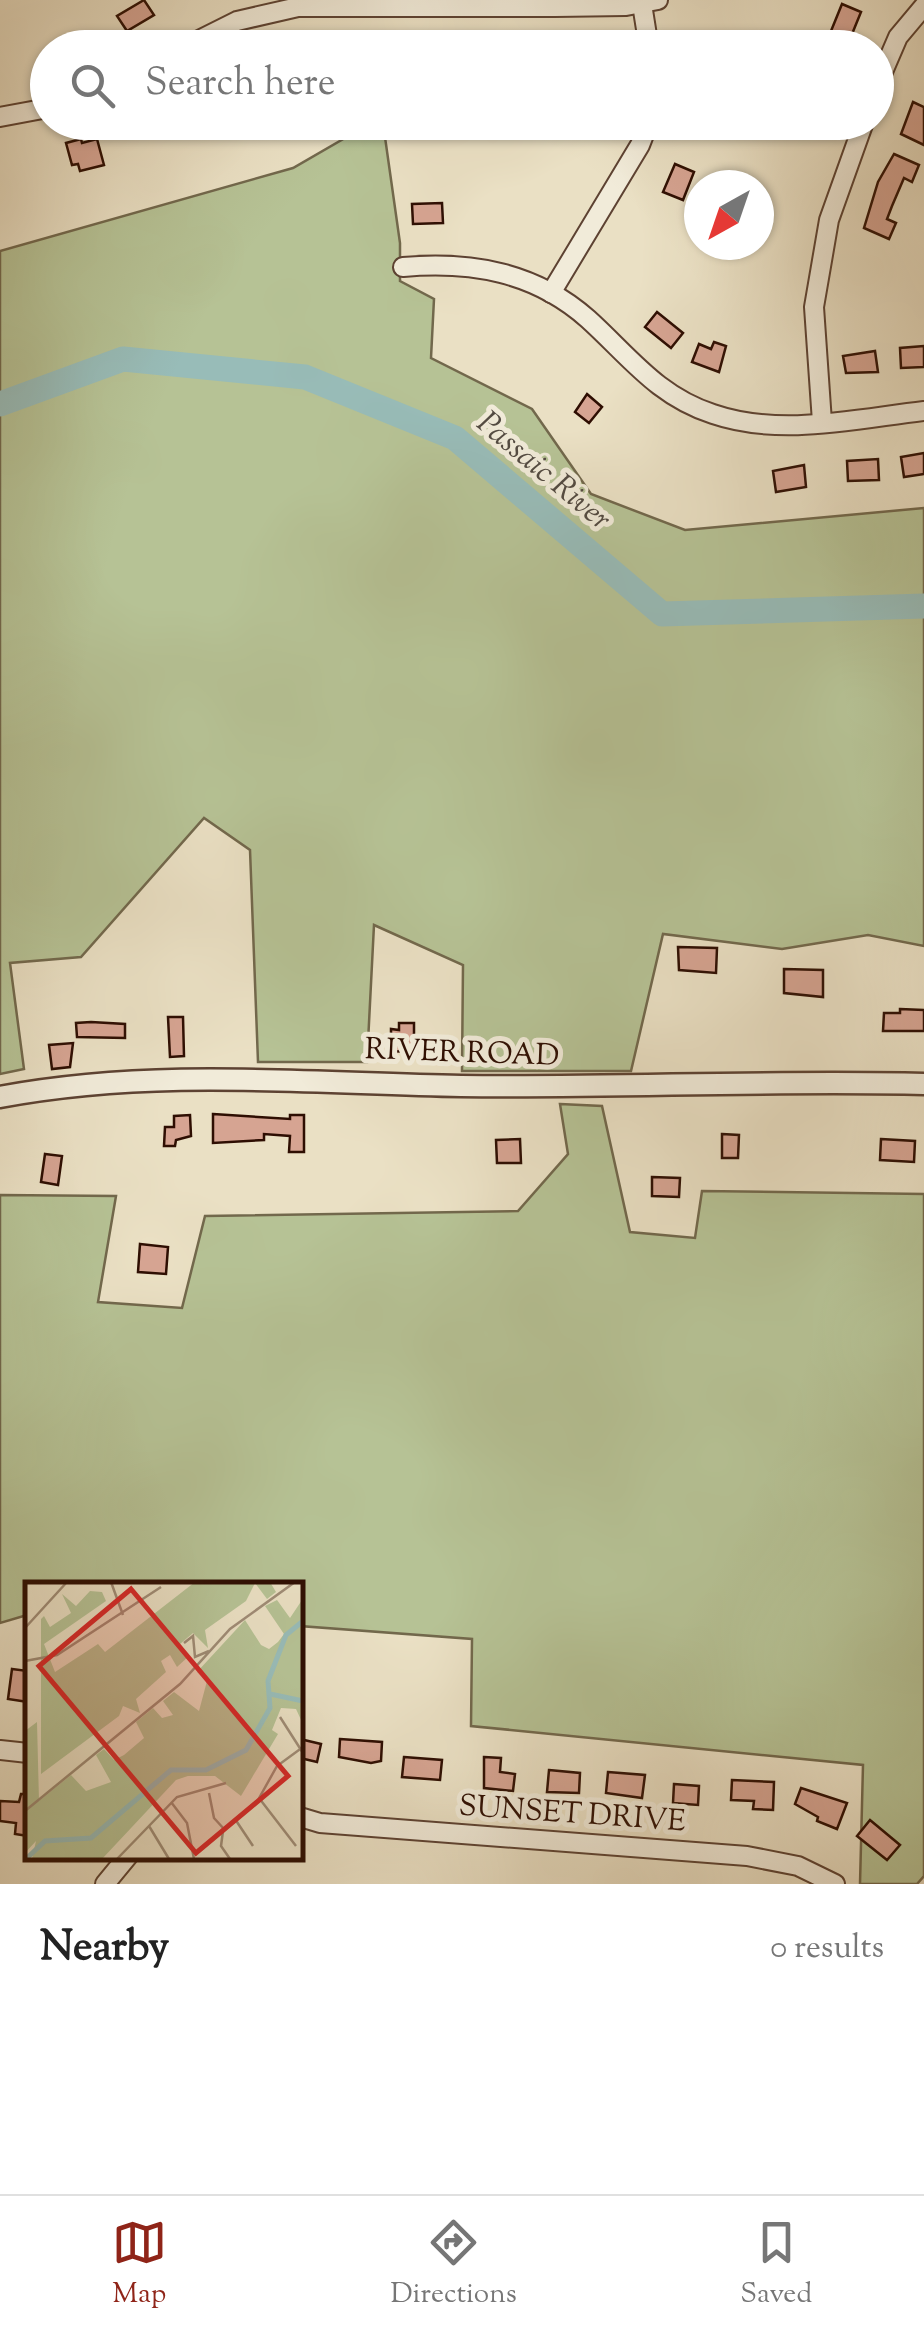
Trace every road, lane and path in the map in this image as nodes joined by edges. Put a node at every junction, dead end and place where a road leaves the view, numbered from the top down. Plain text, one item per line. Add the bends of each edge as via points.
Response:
1 (650, 2) edge
2 (528, 3) edge
3 (281, 5) edge
4 (924, 6) edge
5 (219, 30) edge
6 (649, 30) edge
7 (894, 47) edge
8 (30, 111) edge
9 (0, 117) edge
10 (642, 140) edge
11 (858, 140) edge
12 (404, 267) dead end
13 (551, 293) junction
14 (924, 411) edge
15 (822, 422) junction
16 (924, 1084) edge
17 (0, 1096) edge
18 (0, 1750) edge
19 (25, 1753) edge
20 (302, 1818) edge
21 (126, 1859) edge
22 (105, 1884) edge
23 (835, 1884) edge

1 - 2 street
1 - 6 street
2 - 3 street
3 - 5 street
4 - 7 street
8 - 9 street
10 - 13 street
11 - 15 street via 829,220 814,307
12 - 13 street via 484,268
13 - 15 street via 586,317 633,368 692,406 758,424
14 - 15 street
16 - 17 street, RIVER ROAD via 598,1087 220,1076
18 - 19 street
20 - 23 street, SUNSET DRIVE via 757,1857 811,1870
21 - 22 street

